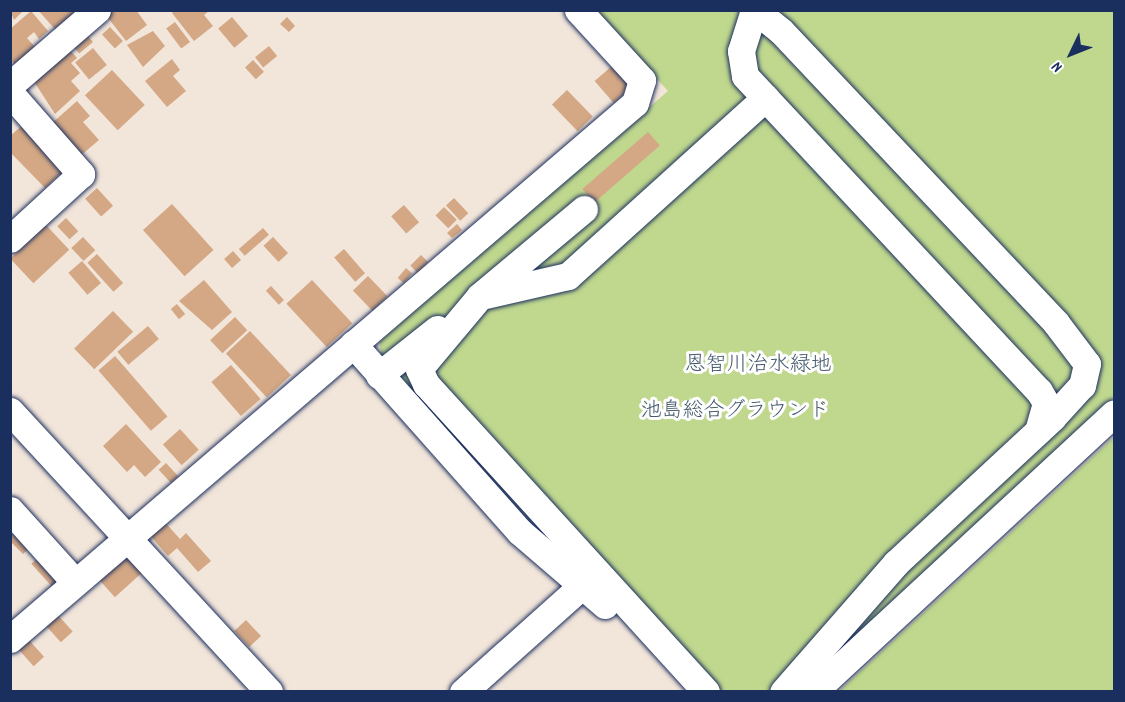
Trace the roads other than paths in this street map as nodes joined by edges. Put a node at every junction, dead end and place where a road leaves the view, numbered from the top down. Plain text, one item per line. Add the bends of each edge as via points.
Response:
1 (97, 10) edge
2 (578, 10) edge
3 (754, 10) edge
4 (10, 85) edge
5 (10, 93) edge
6 (765, 98) junction
7 (584, 209) dead end
8 (10, 239) edge
9 (480, 296) junction
10 (353, 344) junction
11 (379, 375) junction
12 (10, 411) edge
13 (1114, 413) edge
14 (1038, 431) junction
15 (10, 510) edge
16 (128, 533) junction
17 (75, 581) junction
18 (584, 584) junction
19 (11, 639) edge
20 (269, 692) edge
21 (463, 692) edge
22 (681, 692) edge
23 (706, 692) edge
24 (783, 692) edge
25 (813, 692) edge

1 - 4 street
2 - 10 street via 642,80 635,103
3 - 6 street via 741,51 745,76
3 - 14 street via 781,31 1066,333 1087,364 1082,385
5 - 8 street via 81,174
6 - 9 street via 568,276
6 - 14 street via 1039,391 1046,403
7 - 9 street
9 - 11 street
9 - 23 street via 419,369 426,384
10 - 11 street
10 - 16 street
11 - 18 street via 520,532
12 - 16 street
13 - 25 street
14 - 24 street via 896,563
15 - 17 street
16 - 17 street
16 - 20 street
17 - 19 street
18 - 21 street
18 - 22 street

